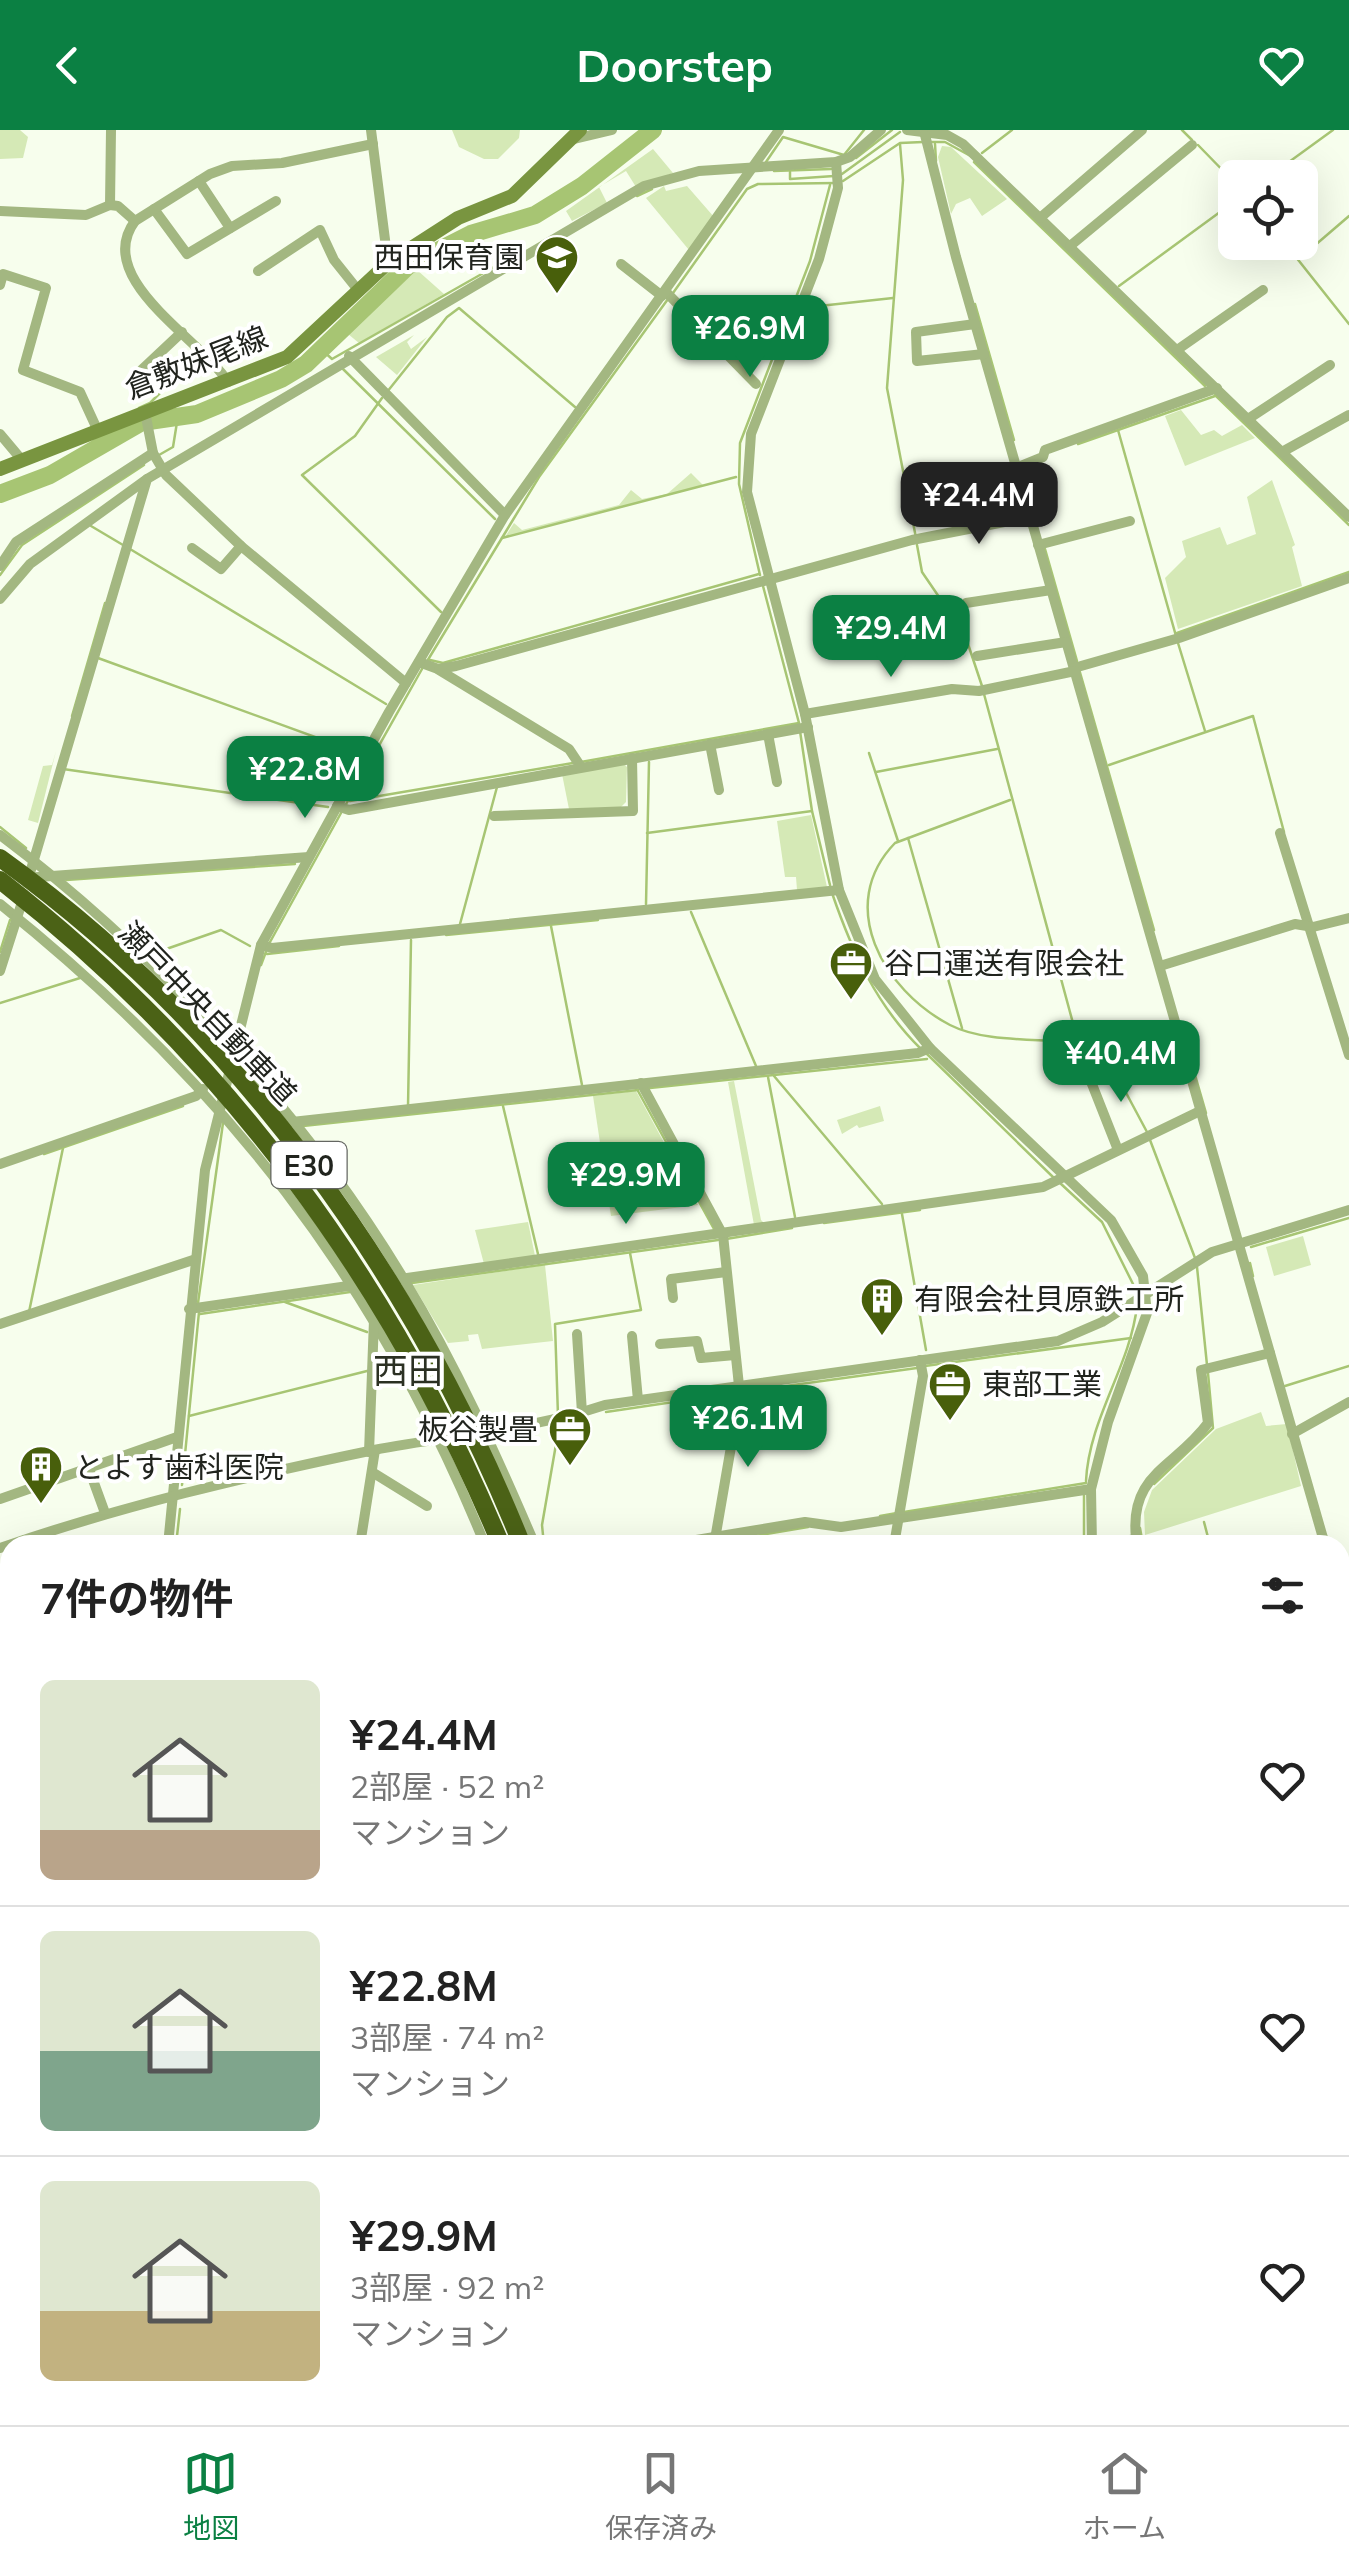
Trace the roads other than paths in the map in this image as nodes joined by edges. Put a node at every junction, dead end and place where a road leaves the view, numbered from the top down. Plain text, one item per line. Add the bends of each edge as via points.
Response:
1 (111, 130) edge
2 (371, 130) edge
3 (612, 130) edge
4 (779, 130) edge
5 (881, 130) edge
6 (906, 130) edge
7 (1142, 130) edge
8 (575, 135) edge
9 (927, 140) junction
10 (373, 144) junction
11 (1192, 145) dead end
12 (836, 163) junction
13 (762, 165) junction
14 (199, 181) junction
15 (276, 201) dead end
16 (110, 205) junction
17 (154, 210) junction
18 (0, 211) edge
19 (1040, 218) junction
20 (136, 221) junction
21 (230, 228) junction
22 (1070, 246) junction
23 (388, 263) junction
24 (621, 264) dead end
25 (258, 272) dead end
26 (0, 285) edge
27 (358, 290) junction
28 (1263, 290) dead end
29 (664, 294) junction
30 (975, 324) junction
31 (182, 332) junction
32 (1177, 350) junction
33 (984, 354) junction
34 (350, 359) junction
35 (1330, 365) dead end
36 (132, 380) dead end
37 (228, 382) junction
38 (756, 384) dead end
39 (1217, 388) junction
40 (1349, 415) edge
41 (1248, 418) junction
42 (147, 419) junction
43 (97, 429) junction
44 (0, 434) edge
45 (1282, 452) junction
46 (21, 459) junction
47 (159, 465) junction
48 (1016, 468) junction
49 (0, 470) edge
50 (146, 484) junction
51 (505, 515) junction
52 (1030, 517) junction
53 (1349, 517) edge
54 (1130, 521) dead end
55 (1038, 545) junction
56 (241, 546) junction
57 (192, 548) dead end
58 (0, 566) edge
59 (768, 578) junction
60 (1349, 578) edge
61 (1051, 590) junction
62 (0, 599) edge
63 (966, 603) dead end
64 (1066, 642) junction
65 (977, 656) dead end
66 (427, 665) junction
67 (1076, 668) junction
68 (406, 683) junction
69 (803, 724) junction
70 (768, 734) junction
71 (710, 744) junction
72 (632, 758) junction
73 (582, 767) junction
74 (777, 782) dead end
75 (719, 790) dead end
76 (342, 808) junction
77 (494, 816) dead end
78 (1280, 833) dead end
79 (0, 835) edge
80 (309, 857) junction
81 (32, 859) junction
82 (12, 869) edge
83 (54, 876) junction
84 (0, 889) edge
85 (834, 891) junction
86 (0, 904) edge
87 (14, 915) junction
88 (1349, 918) edge
89 (1310, 926) junction
90 (265, 946) junction
91 (100, 964) junction
92 (1163, 965) junction
93 (0, 971) edge
94 (925, 1050) junction
95 (236, 1055) junction
96 (1349, 1055) edge
97 (1088, 1074) dead end
98 (641, 1084) junction
99 (215, 1102) junction
100 (1200, 1112) junction
101 (295, 1126) junction
102 (1118, 1150) junction
103 (0, 1164) edge
104 (1060, 1179) junction
105 (1349, 1210) edge
106 (721, 1237) junction
107 (1242, 1242) junction
108 (194, 1260) junction
109 (726, 1272) junction
110 (404, 1279) junction
111 (352, 1285) junction
112 (1146, 1292) junction
113 (674, 1298) dead end
114 (189, 1309) junction
115 (374, 1320) junction
116 (0, 1324) edge
117 (578, 1334) dead end
118 (632, 1336) dead end
119 (660, 1344) dead end
120 (1270, 1353) junction
121 (735, 1355) junction
122 (921, 1364) junction
123 (739, 1390) junction
124 (638, 1400) junction
125 (1349, 1402) edge
126 (582, 1413) junction
127 (486, 1432) junction
128 (1292, 1434) junction
129 (177, 1437) junction
130 (439, 1441) junction
131 (372, 1451) junction
132 (89, 1469) junction
133 (372, 1472) junction
134 (1087, 1489) junction
135 (171, 1498) junction
136 (0, 1500) edge
137 (427, 1506) dead end
138 (106, 1513) junction
139 (899, 1516) junction
140 (39, 1535) edge
141 (169, 1535) edge
142 (362, 1535) edge
143 (481, 1535) edge
144 (497, 1535) edge
145 (518, 1535) edge
146 (531, 1535) edge
147 (715, 1535) edge
148 (743, 1535) edge
149 (896, 1535) edge
150 (1091, 1535) edge
151 (1135, 1535) edge
152 (1322, 1535) edge

1 - 16 street
2 - 10 street
3 - 8 street
4 - 13 street
5 - 12 street
6 - 9 street
7 - 19 street
8 - 23 main road, 倉敷妹尾線 via 512,196 458,218
9 - 19 street via 955,138
9 - 30 street
10 - 14 street via 232,166
10 - 23 street
11 - 22 street
12 - 13 street
12 - 59 street via 838,188 818,259 747,451 747,492
13 - 29 street
13 - 34 street via 699,171 644,186
14 - 17 street
14 - 21 street
15 - 21 street
16 - 18 street via 86,215
16 - 20 street
17 - 20 street
17 - 21 street via 187,254
19 - 22 street
20 - 31 street via 126,238 132,278
22 - 32 street
23 - 27 main road, 倉敷妹尾線
24 - 29 street
25 - 27 street via 320,230
26 - 43 street via 3,274 46,288 23,370 80,392
27 - 37 main road, 倉敷妹尾線 via 287,357
28 - 32 street
29 - 38 street
29 - 51 street
30 - 33 street
30 - 33 street via 916,332 917,361
31 - 36 street
31 - 37 street
32 - 39 street
33 - 48 street
34 - 47 street
34 - 51 street
35 - 41 street
37 - 42 main road, 倉敷妹尾線
39 - 41 street
39 - 48 street via 1045,450 1043,458
40 - 45 street
41 - 45 street
42 - 43 main road, 倉敷妹尾線
42 - 47 street
43 - 46 main road, 倉敷妹尾線
44 - 46 street
45 - 53 street
46 - 49 main road, 倉敷妹尾線
47 - 50 street
47 - 56 street
47 - 58 street via 16,542
48 - 52 street
50 - 62 street via 42,554
50 - 81 street
51 - 66 street
52 - 55 street
52 - 59 street
54 - 55 street
55 - 61 street
56 - 57 street via 220,569
56 - 68 street
59 - 66 street
59 - 69 street
60 - 67 street
61 - 63 street
61 - 64 street
64 - 65 street
64 - 67 street
66 - 68 street
66 - 73 street via 569,749
67 - 69 street
67 - 92 street
68 - 76 street
69 - 70 street
69 - 85 street
70 - 71 street
70 - 74 street
71 - 72 street
71 - 75 street
72 - 73 street
72 - 77 street via 632,811
73 - 76 street
76 - 80 street
78 - 89 street
79 - 82 street
80 - 83 street
80 - 90 street
81 - 82 street
81 - 82 street
81 - 83 street
82 - 83 street
82 - 87 street
82 - 91 highway, 瀬戸中央自動車道 / E30
82 - 145 highway, 瀬戸中央自動車道 / E30 via 113,950 200,1034 321,1180 433,1355
83 - 95 street
84 - 91 highway
85 - 90 street
85 - 94 street via 875,979
86 - 87 street
87 - 93 street
87 - 99 street via 87,974
88 - 89 street
89 - 92 street via 1295,924
89 - 96 street
90 - 95 street
91 - 144 highway, 瀬戸中央自動車道 / E30 via 227,1093 343,1244 416,1363
92 - 100 street
94 - 98 street
94 - 104 street
95 - 99 street
95 - 101 street
97 - 102 street
98 - 101 street
98 - 106 street
99 - 103 street via 196,1096
99 - 108 street
99 - 111 street
100 - 102 street
100 - 107 street
101 - 110 street
102 - 104 street
104 - 106 street
104 - 112 street via 1111,1220
105 - 107 street
106 - 109 street
106 - 110 street
107 - 112 street
107 - 120 street
108 - 114 street
108 - 116 street
109 - 113 street via 671,1279
109 - 121 street
110 - 111 street
110 - 127 street
111 - 114 street
111 - 115 street
112 - 122 street via 1102,1322 1058,1340
112 - 134 street via 1147,1313
114 - 129 street
115 - 130 street
115 - 131 street
117 - 126 street
118 - 124 street
119 - 121 street via 697,1341 701,1358
120 - 128 street
120 - 151 street via 1201,1370 1208,1423 1142,1489
121 - 123 street
122 - 123 street
122 - 139 street
123 - 124 street
123 - 147 street
124 - 126 street
125 - 128 street
126 - 127 street
127 - 130 street
127 - 146 street
128 - 152 street
129 - 132 street
129 - 135 street
130 - 131 street
130 - 143 street
131 - 133 street
131 - 135 street
132 - 136 street
132 - 138 street
133 - 137 street
133 - 142 street
134 - 139 street
134 - 150 street
135 - 138 street
135 - 141 street
138 - 140 street
139 - 148 street via 841,1527 805,1522
139 - 149 street

